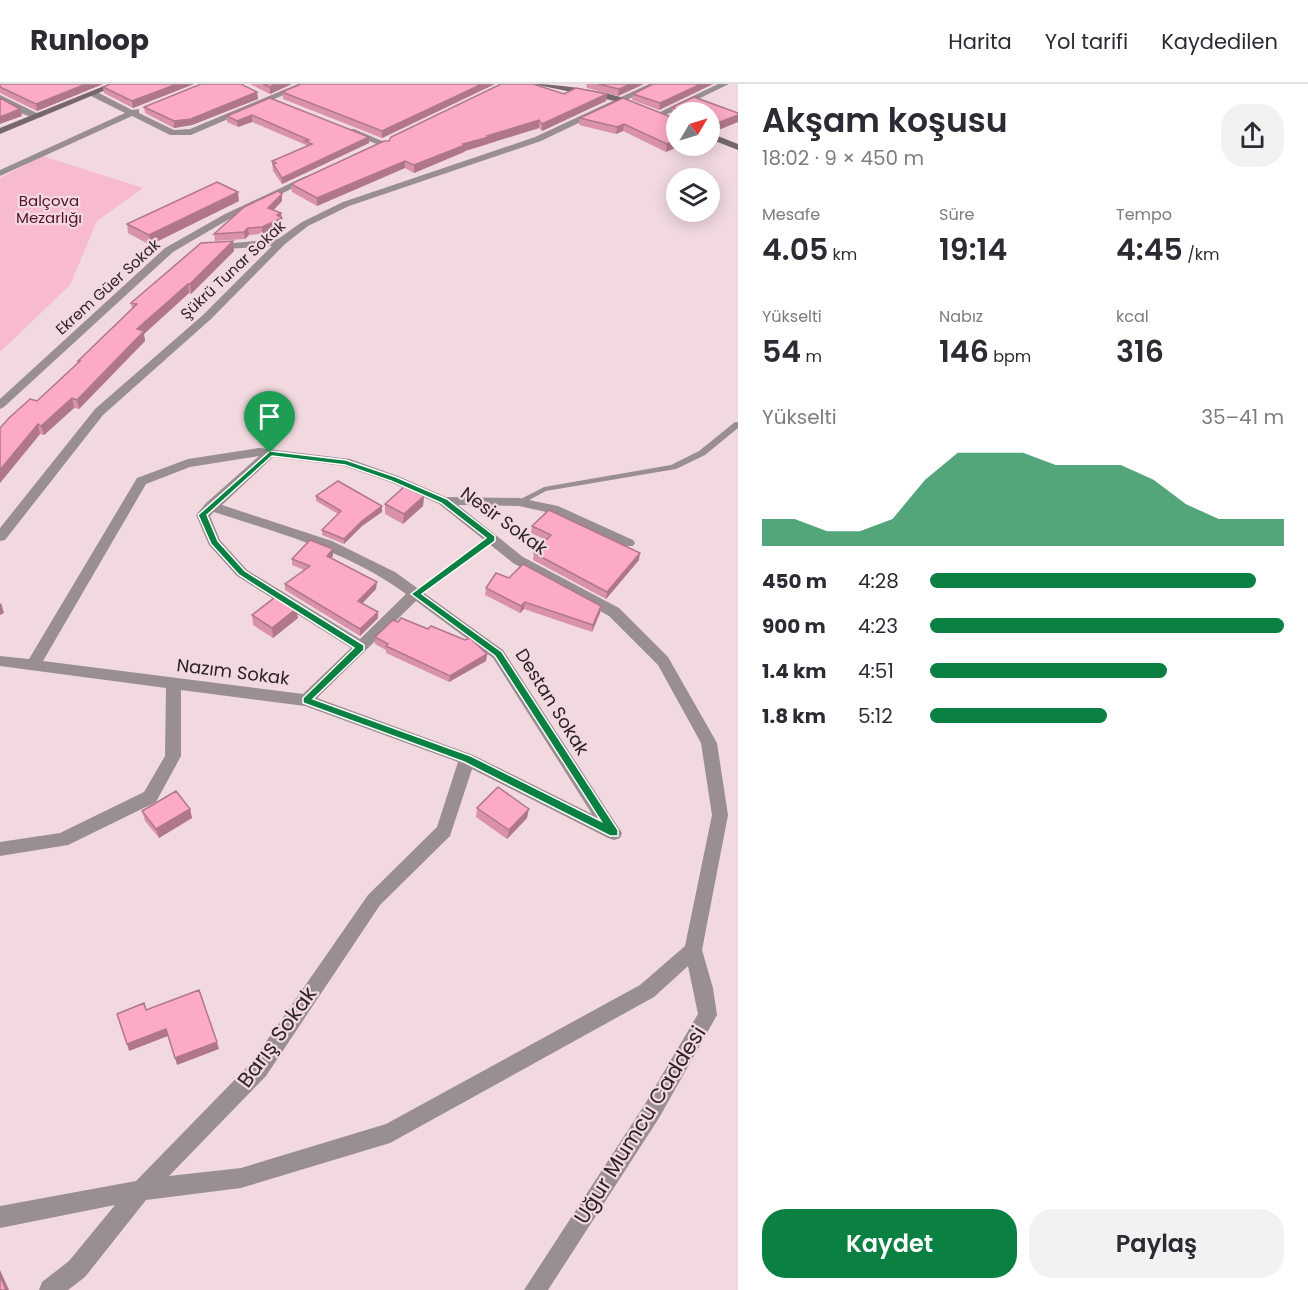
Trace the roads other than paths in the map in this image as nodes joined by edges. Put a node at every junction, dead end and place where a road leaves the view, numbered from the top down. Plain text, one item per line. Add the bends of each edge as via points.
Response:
1 (115, 84) edge
2 (305, 84) edge
3 (537, 84) edge
4 (584, 84) edge
5 (656, 84) edge
6 (725, 84) edge
7 (254, 91) edge
8 (94, 94) junction
9 (0, 97) edge
10 (271, 98) junction
11 (622, 100) junction
12 (280, 103) edge
13 (9, 104) junction
14 (0, 107) edge
15 (140, 109) edge
16 (129, 113) junction
17 (658, 115) junction
18 (39, 116) junction
19 (666, 119) edge
20 (342, 128) edge
21 (0, 131) edge
22 (720, 140) edge
23 (384, 144) edge
24 (738, 147) edge
25 (2, 170) edge
26 (315, 175) edge
27 (281, 242) junction
28 (192, 248) edge
29 (203, 248) edge
30 (169, 250) junction
31 (0, 405) edge
32 (738, 424) edge
33 (270, 453) junction
34 (444, 501) junction
35 (519, 502) junction
36 (211, 506) junction
37 (0, 537) edge
38 (628, 543) dead end
39 (415, 594) junction
40 (361, 647) junction
41 (0, 662) edge
42 (33, 665) junction
43 (174, 684) junction
44 (306, 700) junction
45 (468, 759) junction
46 (614, 833) joint
47 (0, 849) edge
48 (693, 950) junction
49 (141, 1190) junction
50 (0, 1217) edge
51 (50, 1290) edge
52 (535, 1290) edge

1 - 8 main road
2 - 10 street
3 - 11 main road
4 - 11 main road via 589,91
5 - 11 street, Şükrü Tunar Sokak
6 - 17 street
7 - 10 street
8 - 16 street
8 - 18 main road
9 - 13 street
10 - 12 street
10 - 16 street via 183,134
11 - 17 main road
11 - 27 street, Şükrü Tunar Sokak via 538,139 346,204 305,224
13 - 14 street
13 - 18 street
15 - 16 street
16 - 25 street
17 - 19 main road
18 - 21 main road
20 - 23 street
22 - 24 main road
26 - 30 street, Ekrem Güer Sokak via 228,216
27 - 29 street
27 - 37 street, Şükrü Tunar Sokak via 207,316 99,412
28 - 30 street
30 - 31 street, Ekrem Güer Sokak
32 - 35 lane via 702,453 673,467 544,489
33 - 34 street, Nesir Sokak via 346,462
33 - 36 street
33 - 42 street, Nesir Sokak via 188,463 141,482
34 - 35 street
34 - 48 street, Nesir Sokak via 518,560 614,612 663,661 709,743 720,815
35 - 38 street via 558,510
36 - 39 street, Destan Sokak via 327,544 390,575
36 - 40 street via 203,515 214,542 242,573
39 - 40 street
39 - 46 street, Destan Sokak via 498,654
40 - 44 street
41 - 42 street, Nazım Sokak
42 - 43 street, Nazım Sokak
43 - 44 street, Nazım Sokak
43 - 47 street via 173,756 150,797 62,840
44 - 45 street, Nazım Sokak
45 - 46 street, Nazım Sokak
45 - 49 street, Barış Sokak via 444,831 374,900 259,1069
48 - 49 street via 647,991 390,1133 241,1178
48 - 52 street, Uğur Mumcu Caddesi via 708,1015 652,1111
49 - 50 street
49 - 51 street, Barış Sokak via 77,1269

